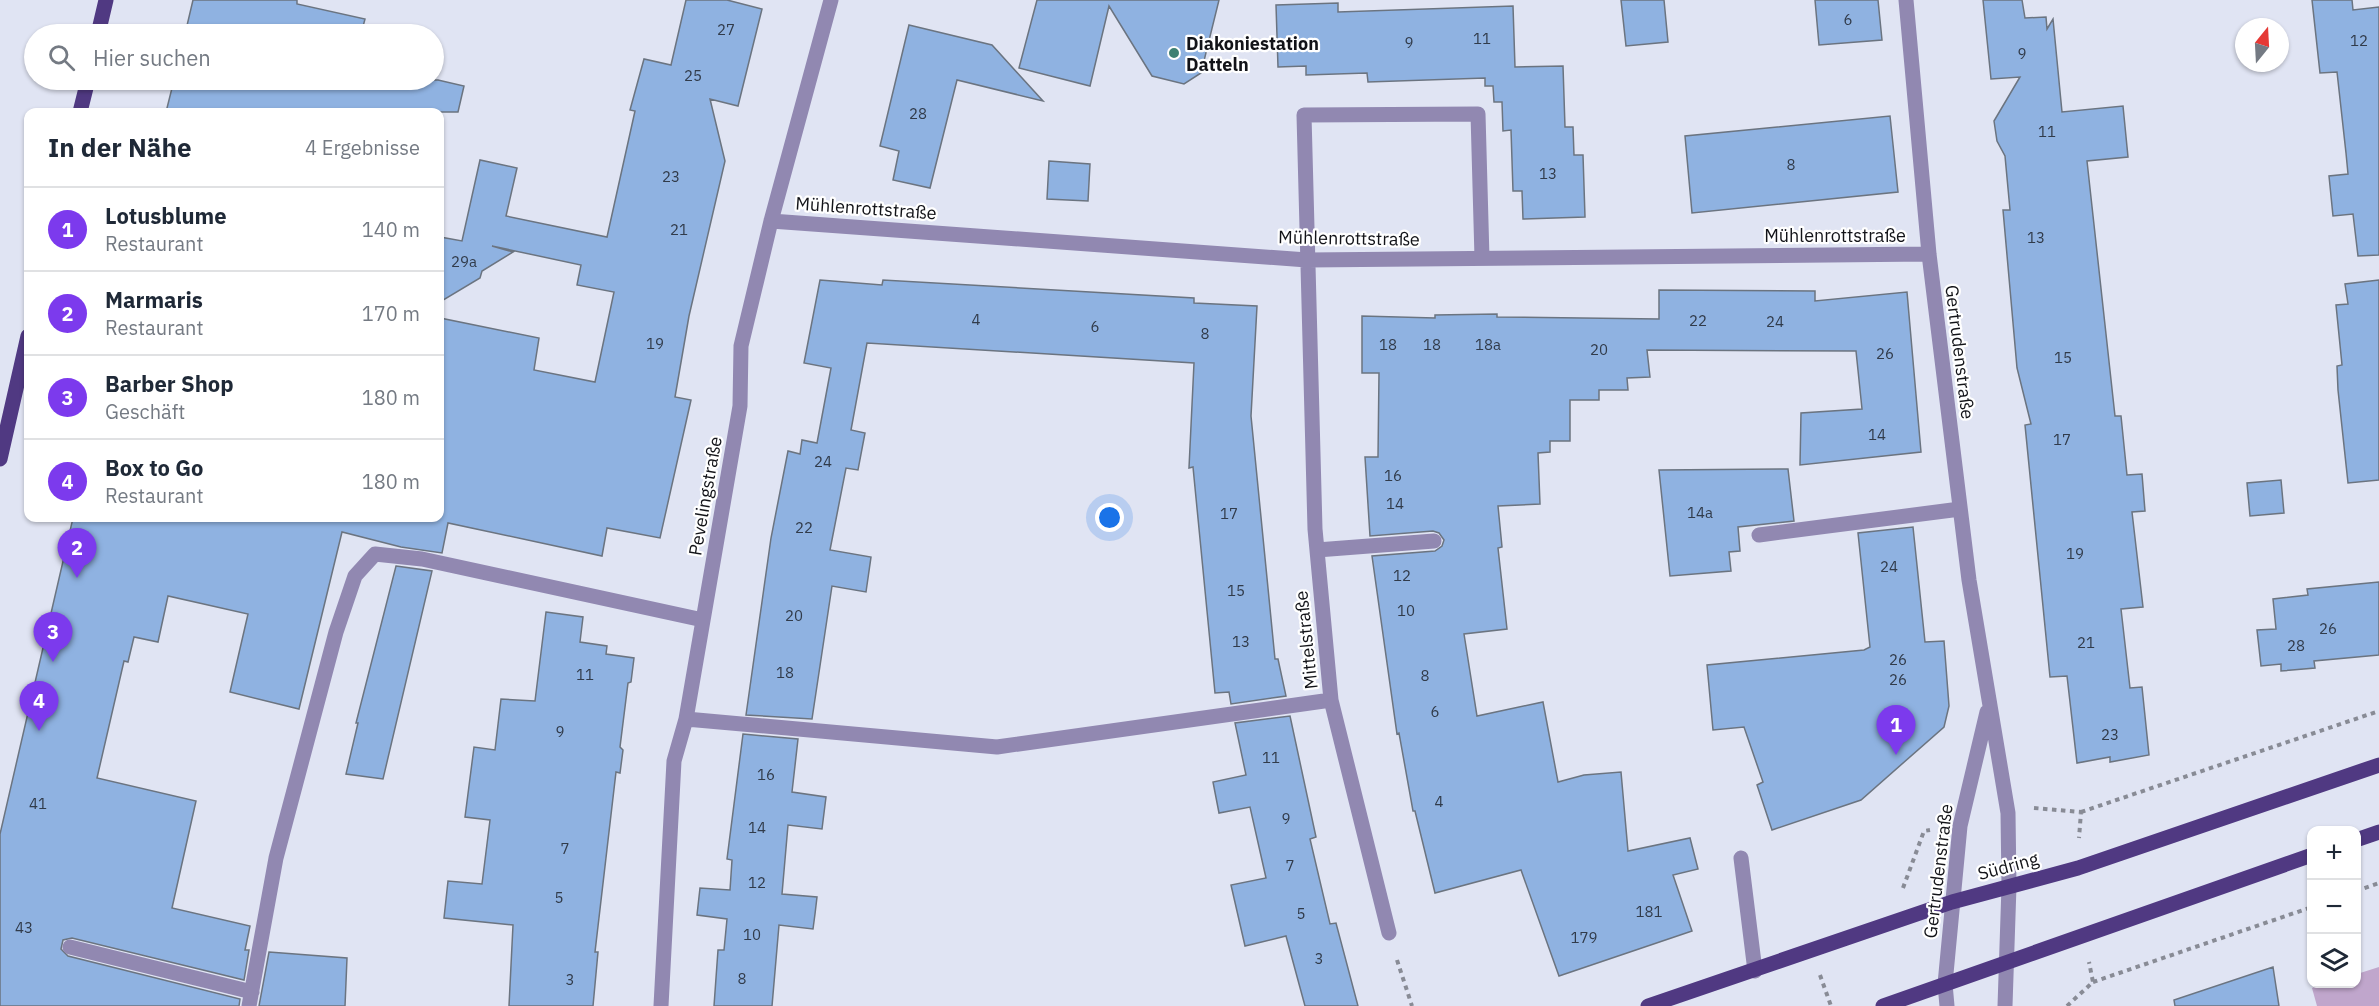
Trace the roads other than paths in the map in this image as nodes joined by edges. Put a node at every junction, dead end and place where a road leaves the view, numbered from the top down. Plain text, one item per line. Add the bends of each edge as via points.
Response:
1 (106, 0) edge
2 (831, 0) edge
3 (1906, 0) edge
4 (100, 24) edge
5 (86, 90) edge
6 (81, 108) edge
7 (771, 221) junction
8 (1929, 254) junction
9 (1482, 258) junction
10 (1307, 260) junction
11 (24, 354) edge
12 (0, 459) edge
13 (1960, 509) junction
14 (1759, 535) dead end
15 (1434, 541) dead end
16 (1317, 550) junction
17 (703, 620) junction
18 (1331, 700) junction
19 (1988, 706) junction
20 (686, 719) junction
21 (2379, 765) edge
22 (2379, 832) edge
23 (2361, 838) edge
24 (2307, 857) edge
25 (1741, 858) dead end
26 (2009, 886) junction
27 (1952, 902) junction
28 (1389, 933) road end
29 (70, 947) dead end
30 (2008, 961) junction
31 (1755, 971) junction
32 (1945, 984) junction
33 (251, 999) edge
34 (661, 1006) edge
35 (1648, 1006) edge
36 (1883, 1006) edge
37 (1947, 1006) edge
38 (2005, 1006) edge

1 - 4 main road
2 - 7 street, Pevelingstraße
3 - 8 street, Gertrudenstraße
5 - 6 main road
7 - 10 street, Mühlenrottstraße
7 - 17 street, Pevelingstraße via 741,346 740,406
8 - 9 street, Mühlenrottstraße
8 - 13 street, Gertrudenstraße
9 - 10 street, Mühlenrottstraße
9 - 10 street, Mittelstraße via 1478,114 1304,115
10 - 16 street, Mittelstraße
11 - 12 main road
13 - 14 street
13 - 19 street, Gertrudenstraße
15 - 16 street
16 - 18 street, Mittelstraße
17 - 20 street, Pevelingstraße
17 - 33 street via 433,561 375,554 355,576 336,632 276,858
18 - 20 street via 997,747
18 - 28 street, Mittelstraße
19 - 26 street, Gertrudenstraße via 2008,813
19 - 27 street, Gertrudenstraße via 1960,826
20 - 34 street, Pevelingstraße via 674,761
21 - 26 main road, Südring via 2078,868
22 - 23 main road
24 - 30 main road
25 - 31 street
26 - 27 main road, Südring
26 - 30 street, Gertrudenstraße
27 - 31 main road, Südring
27 - 32 street, Gertrudenstraße
29 - 33 street
30 - 32 main road
30 - 38 street, Gertrudenstraße
31 - 35 main road, Südring
32 - 36 main road
32 - 37 street, Gertrudenstraße

